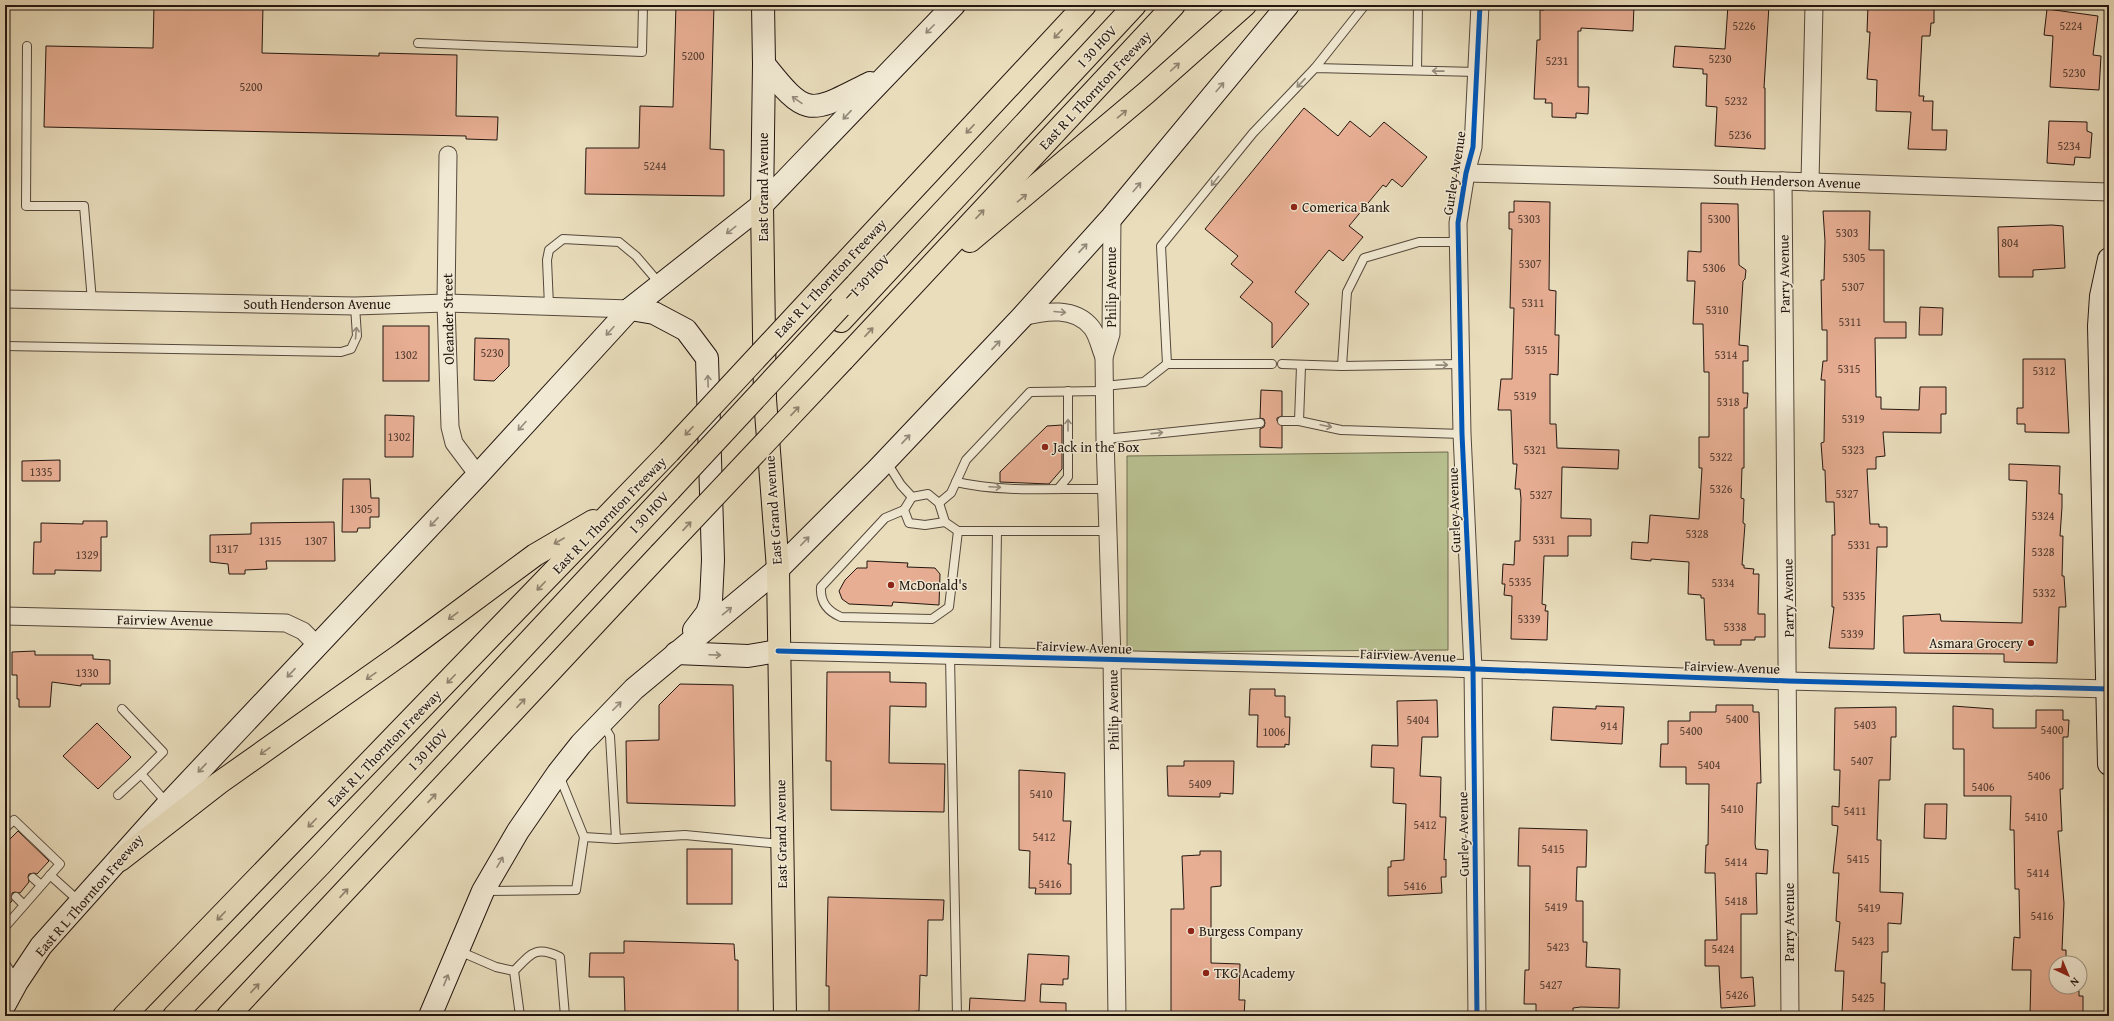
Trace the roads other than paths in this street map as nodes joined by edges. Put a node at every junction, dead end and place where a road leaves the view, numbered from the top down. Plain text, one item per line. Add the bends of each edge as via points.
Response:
1 (643, 5) edge
2 (763, 5) edge
3 (954, 5) edge
4 (1085, 5) edge
5 (1122, 5) edge
6 (1136, 5) edge
7 (1174, 5) edge
8 (1245, 5) edge
9 (1288, 5) edge
10 (1366, 5) edge
11 (1418, 5) edge
12 (1480, 5) edge
13 (1814, 5) edge
14 (418, 43) dead end
15 (27, 46) dead end
16 (764, 64) junction
17 (1315, 68) junction
18 (1417, 70) junction
19 (1477, 72) junction
20 (884, 77) junction
21 (448, 155) dead end
22 (1466, 173) junction
23 (1783, 181) junction
24 (1810, 182) junction
25 (2109, 192) edge
26 (762, 205) junction
27 (1112, 217) junction
28 (1459, 242) junction
29 (2109, 259) edge
30 (661, 285) junction
31 (5, 299) edge
32 (92, 301) junction
33 (446, 303) junction
34 (896, 304) junction
35 (355, 306) junction
36 (549, 306) junction
37 (630, 309) junction
38 (840, 314) junction
39 (1022, 317) junction
40 (5, 346) edge
41 (1104, 357) junction
42 (1167, 364) junction
43 (1272, 364) dead end
44 (1282, 364) dead end
45 (1461, 364) junction
46 (1301, 366) junction
47 (1342, 366) junction
48 (1104, 389) junction
49 (1068, 391) junction
50 (1282, 421) dead end
51 (1299, 421) junction
52 (1260, 423) dead end
53 (1462, 434) junction
54 (1105, 439) junction
55 (886, 461) junction
56 (478, 475) junction
57 (956, 482) junction
58 (1058, 489) junction
59 (1106, 489) junction
60 (670, 497) junction
61 (912, 497) junction
62 (939, 503) junction
63 (617, 507) junction
64 (904, 510) junction
65 (945, 522) junction
66 (958, 531) junction
67 (997, 531) junction
68 (1107, 531) junction
69 (778, 569) junction
70 (5, 616) edge
71 (318, 644) junction
72 (778, 651) junction
73 (676, 653) junction
74 (950, 656) junction
75 (995, 657) junction
76 (1112, 660) junction
77 (1473, 669) junction
78 (1788, 681) junction
79 (2108, 689) edge
80 (122, 709) dead end
81 (601, 722) junction
82 (2109, 764) edge
83 (558, 773) junction
84 (141, 774) junction
85 (118, 795) dead end
86 (168, 804) junction
87 (5, 828) edge
88 (584, 837) junction
89 (616, 839) junction
90 (782, 844) junction
91 (120, 860) junction
92 (50, 875) junction
93 (34, 878) dead end
94 (41, 885) junction
95 (483, 891) junction
96 (16, 897) dead end
97 (81, 902) junction
98 (24, 905) junction
99 (5, 927) edge
100 (458, 951) junction
101 (5, 963) edge
102 (514, 970) junction
103 (17, 982) junction
104 (5, 1004) edge
105 (124, 1016) edge
106 (174, 1016) edge
107 (190, 1016) edge
108 (228, 1016) edge
109 (430, 1016) edge
110 (520, 1016) edge
111 (565, 1016) edge
112 (785, 1016) edge
113 (957, 1016) edge
114 (1117, 1016) edge
115 (1477, 1016) edge
116 (1790, 1016) edge

1 - 14 lane via 642,52
2 - 16 main road, East Grand Avenue
3 -> 20 main road, East R L Thornton Freeway
4 -> 63 main road, East R L Thornton Freeway, bridge
5 - 38 main road, I 30 HOV
6 - 38 main road, I 30 HOV
34 -> 7 main road, East R L Thornton Freeway
34 -> 8 main road via 1146,93
27 -> 9 main road
10 - 17 lane
11 - 18 lane
12 - 19 street, Gurley Avenue
13 - 24 street
15 - 32 lane via 26,206 84,206
20 -> 16 main road via 826,105 813,107 800,103 785,90
16 - 26 main road, East Grand Avenue
17 - 18 lane
17 -> 42 lane via 1253,133 1161,246
19 -> 18 lane
19 - 22 street, Gurley Avenue via 1473,147
20 -> 26 main road, East R L Thornton Freeway
21 - 33 street, Oleander Street
22 - 23 street, South Henderson Avenue
22 - 28 street, Gurley Avenue via 1458,223
23 - 24 street, South Henderson Avenue
23 - 78 street, Parry Avenue
24 - 25 street, South Henderson Avenue
26 -> 30 main road, East R L Thornton Freeway
26 - 69 main road, East Grand Avenue via 765,400
39 -> 27 main road
27 - 41 street, Philip Avenue via 1111,334
28 - 45 street, Gurley Avenue
28 - 47 lane via 1419,242 1364,258 1347,292
29 - 79 main road via 2100,296 2099,326
30 - 36 lane via 636,256 619,242 563,239 549,250
30 - 37 main road, East R L Thornton Freeway
31 - 32 street, South Henderson Avenue
32 - 35 street, South Henderson Avenue
33 - 35 street, South Henderson Avenue
33 - 36 street, South Henderson Avenue
33 - 56 street, Oleander Street via 450,427 454,443
108 -> 34 main road, East R L Thornton Freeway, bridge
40 -> 35 lane via 341,352 351,349 357,336
36 - 37 street, South Henderson Avenue
37 -> 56 main road, East R L Thornton Freeway
73 -> 37 main road via 707,613 711,601 713,560 706,358 686,330 654,313
38 - 60 main road, I 30 HOV
39 -> 41 street, Philip Avenue via 1046,311 1070,313 1093,329
55 -> 39 main road
41 - 48 street, Philip Avenue
42 - 43 lane
42 - 48 lane via 1144,382
44 - 46 lane
47 -> 45 lane
45 - 53 street, Gurley Avenue
46 - 47 lane
46 - 51 lane
48 - 49 lane
48 - 54 street, Philip Avenue
49 - 57 lane via 1030,392 966,460
58 -> 49 lane via 1068,477
50 - 51 lane
51 -> 53 lane via 1342,430
54 -> 52 lane
53 - 77 street, Gurley Avenue
54 - 59 street, Philip Avenue
55 - 61 lane
69 -> 55 main road
56 -> 71 main road, East R L Thornton Freeway
57 -> 58 lane via 989,487
57 - 62 lane via 951,493
58 - 59 lane
59 - 68 street, Philip Avenue
60 - 106 main road, I 30 HOV
60 - 107 main road, I 30 HOV
61 - 62 lane via 928,494
61 - 64 lane
62 - 65 lane
63 -> 91 main road via 535,555 220,783
63 -> 105 main road, East R L Thornton Freeway
64 - 65 lane via 909,523 925,525
64 - 66 lane via 885,518 821,587 821,597 832,614 841,617 932,619 949,607
65 - 66 lane
66 - 67 lane
67 - 68 lane
67 - 75 lane
68 - 76 street, Philip Avenue
69 - 72 main road, East Grand Avenue
73 -> 69 main road
70 - 71 street, Fairview Avenue via 286,623 303,631
71 -> 86 main road, East R L Thornton Freeway
73 -> 72 main road via 748,656
72 - 74 street, Fairview Avenue
72 - 90 main road, East Grand Avenue
81 -> 73 main road
74 - 75 street, Fairview Avenue
74 - 113 lane
75 - 76 street, Fairview Avenue
76 - 77 street, Fairview Avenue
76 - 114 street, Philip Avenue
77 - 78 street, Fairview Avenue
77 - 115 street, Gurley Avenue
78 - 79 street, Fairview Avenue
78 - 116 street, Parry Avenue
79 - 82 main road
80 - 84 lane via 163,752
81 - 83 main road
81 - 89 lane via 610,736
83 - 88 lane
95 -> 83 main road via 518,831
84 - 85 lane
84 - 86 lane
86 - 91 main road, East R L Thornton Freeway
87 - 92 lane via 14,820 60,864
88 - 89 lane
88 - 95 lane via 576,890
89 - 90 lane via 685,835
90 - 112 main road, East Grand Avenue
91 - 97 main road, East R L Thornton Freeway
92 - 94 lane
92 - 97 lane
93 - 94 lane
94 - 98 lane
95 - 100 main road
96 - 98 lane
97 - 103 main road, East R L Thornton Freeway via 41,946
98 - 99 lane
100 - 102 lane via 496,967
109 -> 100 main road
101 - 103 lane
102 - 110 lane
102 - 111 lane via 534,951 547,951 560,957
103 - 104 main road, East R L Thornton Freeway

